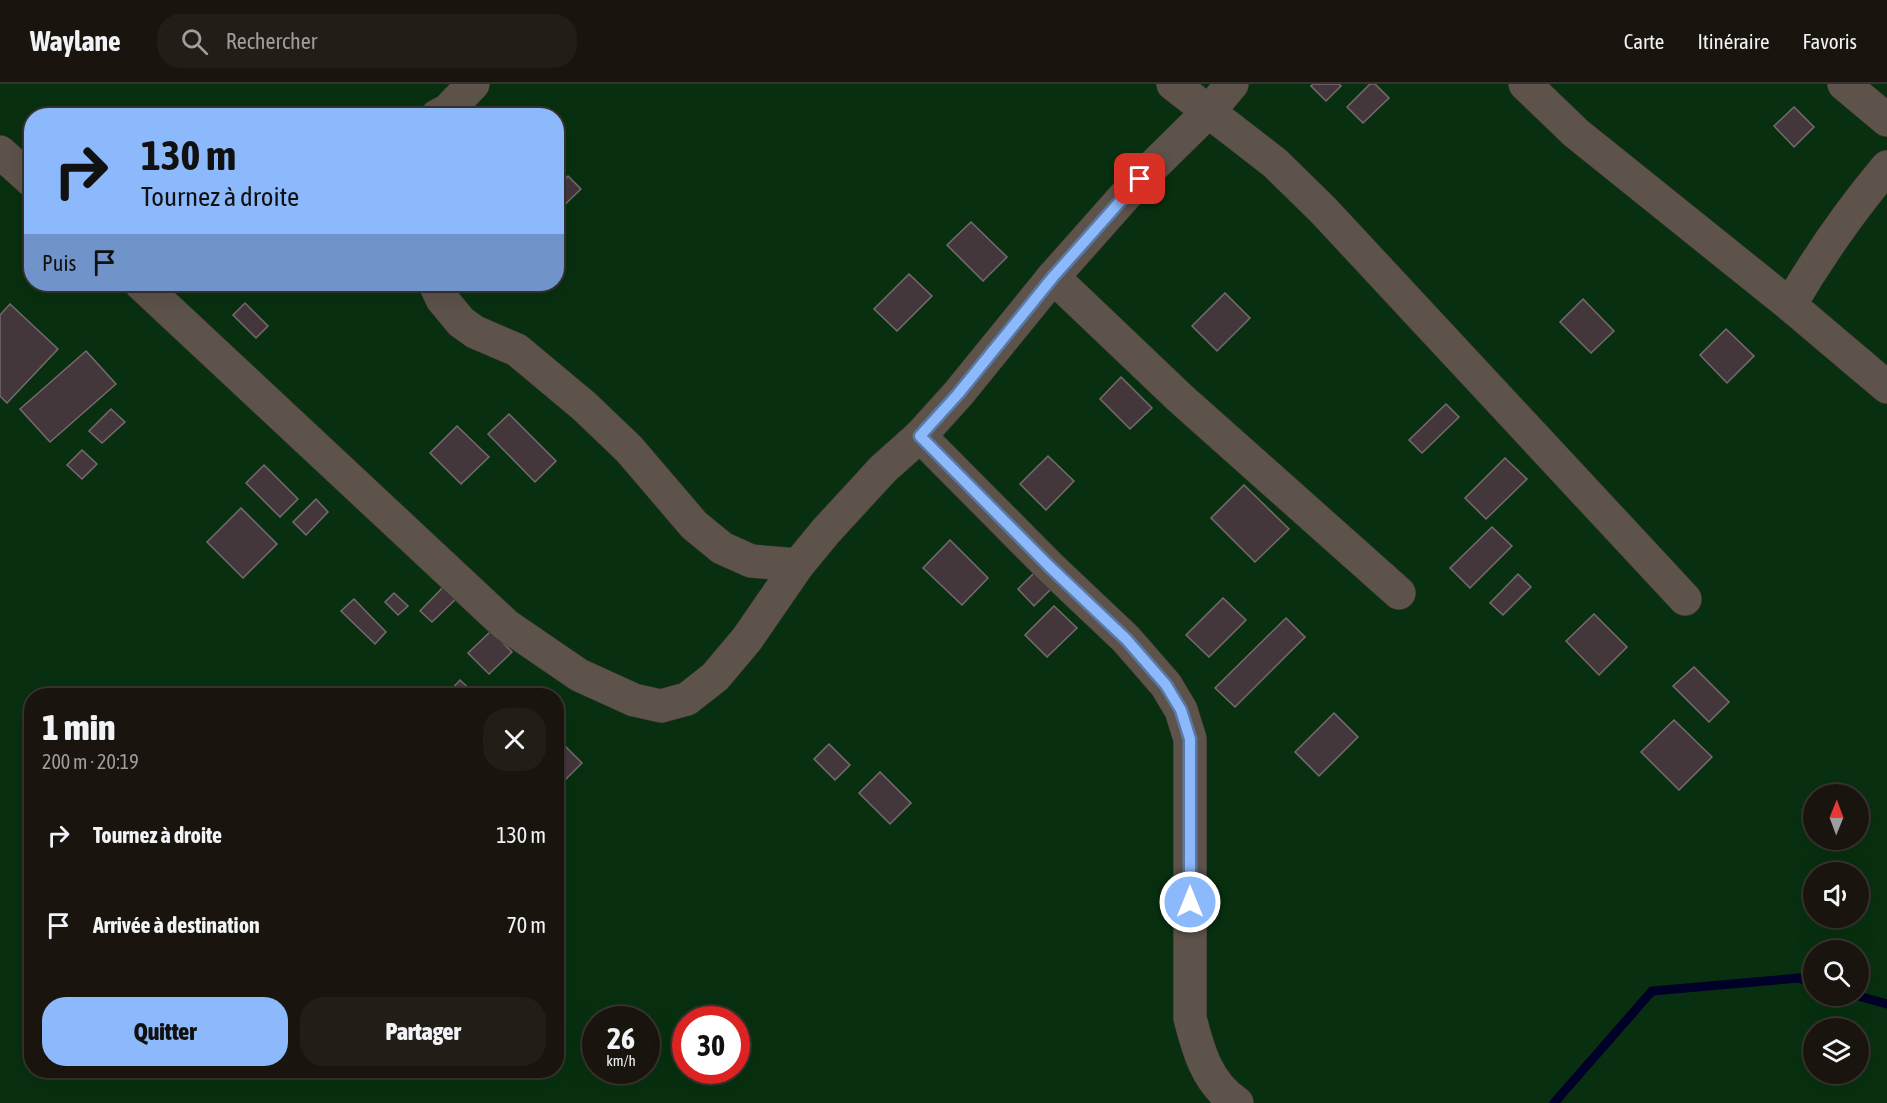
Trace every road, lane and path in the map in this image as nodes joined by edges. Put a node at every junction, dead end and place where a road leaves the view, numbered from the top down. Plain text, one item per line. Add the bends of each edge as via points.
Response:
1 (473, 84) edge
2 (1173, 84) edge
3 (1232, 84) edge
4 (1525, 84) edge
5 (1844, 84) edge
6 (450, 108) edge
7 (1210, 110) junction
8 (1887, 120) edge
9 (0, 152) edge
10 (1887, 167) edge
11 (24, 174) edge
12 (1053, 277) junction
13 (148, 291) edge
14 (438, 291) edge
15 (1790, 305) junction
16 (1887, 387) edge
17 (920, 436) junction
18 (798, 565) junction
19 (1399, 593) dead end
20 (1685, 599) dead end
21 (1237, 1103) edge

1 - 6 street
2 - 7 street
3 - 7 street
4 - 15 street via 1576,133
5 - 8 street
7 - 12 street via 1140,179
7 - 20 street via 1275,162 1323,210
9 - 11 street
10 - 15 street via 1819,255
12 - 17 street
12 - 19 street via 1180,398
13 - 18 street via 506,625 579,675 634,700 661,706 687,699 715,677 747,639
14 - 18 street via 461,322 517,350 584,406 629,448 694,525 722,548 751,561
15 - 16 street
17 - 18 street via 883,469
17 - 21 street via 1126,639 1166,685 1181,710 1190,739 1190,1018 1201,1058 1225,1095

